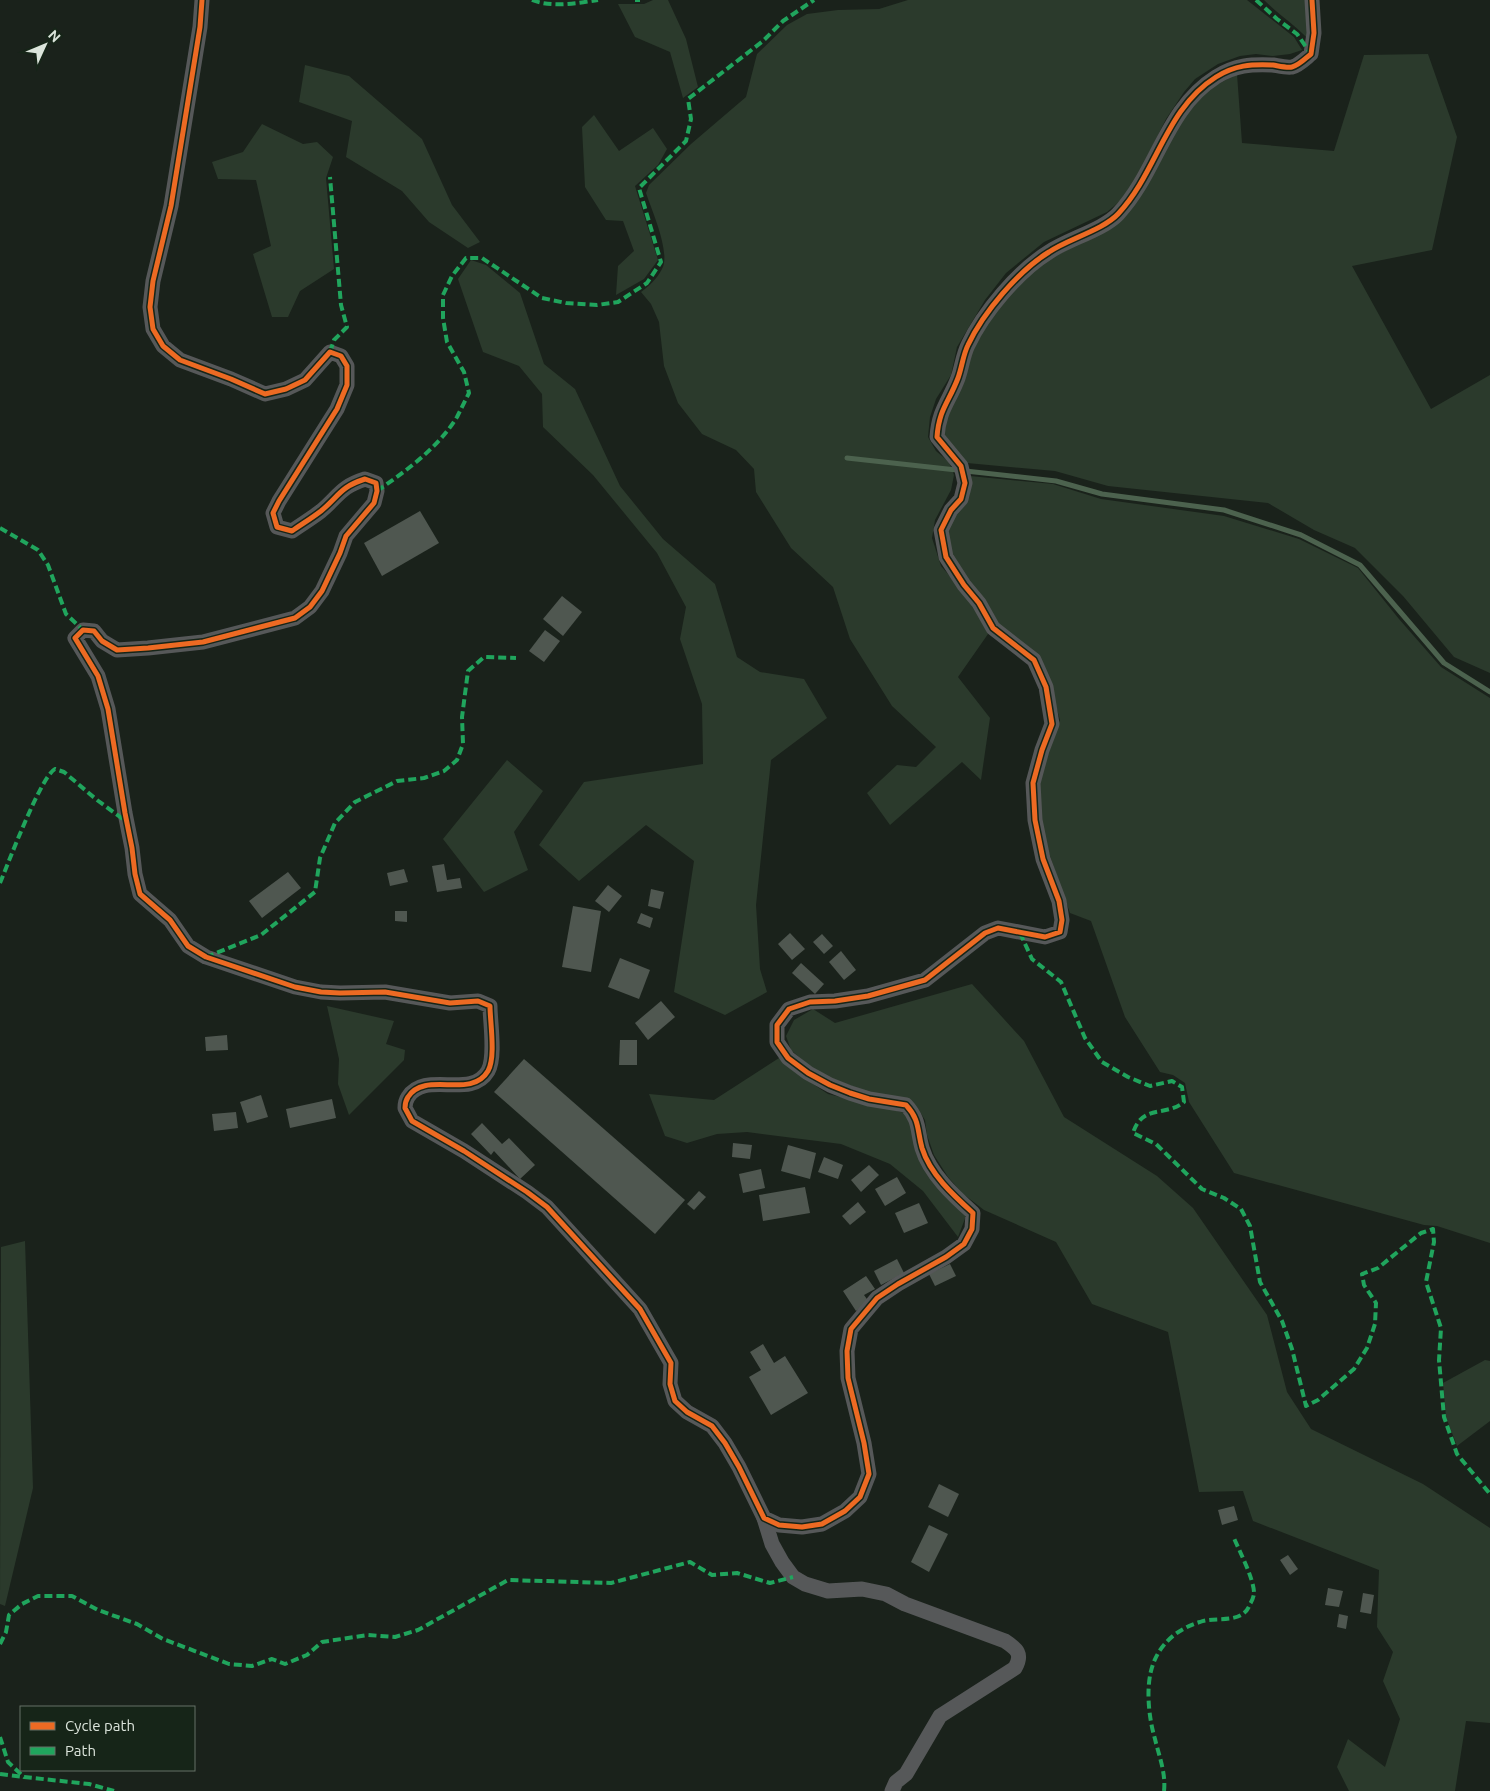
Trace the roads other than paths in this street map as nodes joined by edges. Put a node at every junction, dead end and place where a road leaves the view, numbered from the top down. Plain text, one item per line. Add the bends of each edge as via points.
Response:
1 (202, 0) edge
2 (1312, 0) edge
3 (764, 1518) junction
4 (892, 1791) edge

1 - 3 street via 171,206 153,280 150,307 153,329 163,346 180,360 265,394 304,380 330,352 341,356 347,366 347,385 337,409 278,501 273,513 277,527 292,531 322,510 340,491 365,478 376,483 377,491 374,503 346,536 322,591 310,608 295,618 204,642 148,648 117,650 94,631 83,630 75,638 98,676 108,709 140,894 170,920 188,946 206,957 257,976 321,992 385,992 450,1003 478,1001 490,1006 492,1054 488,1070 479,1080 464,1085 428,1085 416,1090 408,1097 405,1108 412,1120 547,1207 634,1302 671,1363 670,1384 675,1401 712,1426 725,1443
2 - 3 street via 1314,34 1311,54 1293,67 1246,64 1217,76 1194,93 1174,119 1136,193 1117,216 1030,265 984,316 967,346 958,378 938,421 937,438 961,466 965,483 962,498 951,510 941,530 946,558 993,628 1034,660 1046,687 1052,724 1033,783 1035,820 1043,859 1060,901 1062,920 1060,932 1045,937 998,928 984,933 925,980 868,996 810,1002 789,1009 777,1025 777,1042 788,1058 808,1073 850,1093 906,1105 915,1114 923,1149 934,1171 973,1213 972,1229 964,1244 878,1298 850,1330 848,1378 869,1474 860,1497 846,1512 822,1524 802,1527 779,1525
3 - 4 street via 772,1544 793,1577 805,1584 828,1590 862,1589 886,1594 1005,1641 1019,1654 1015,1668 940,1716 906,1774 896,1782

